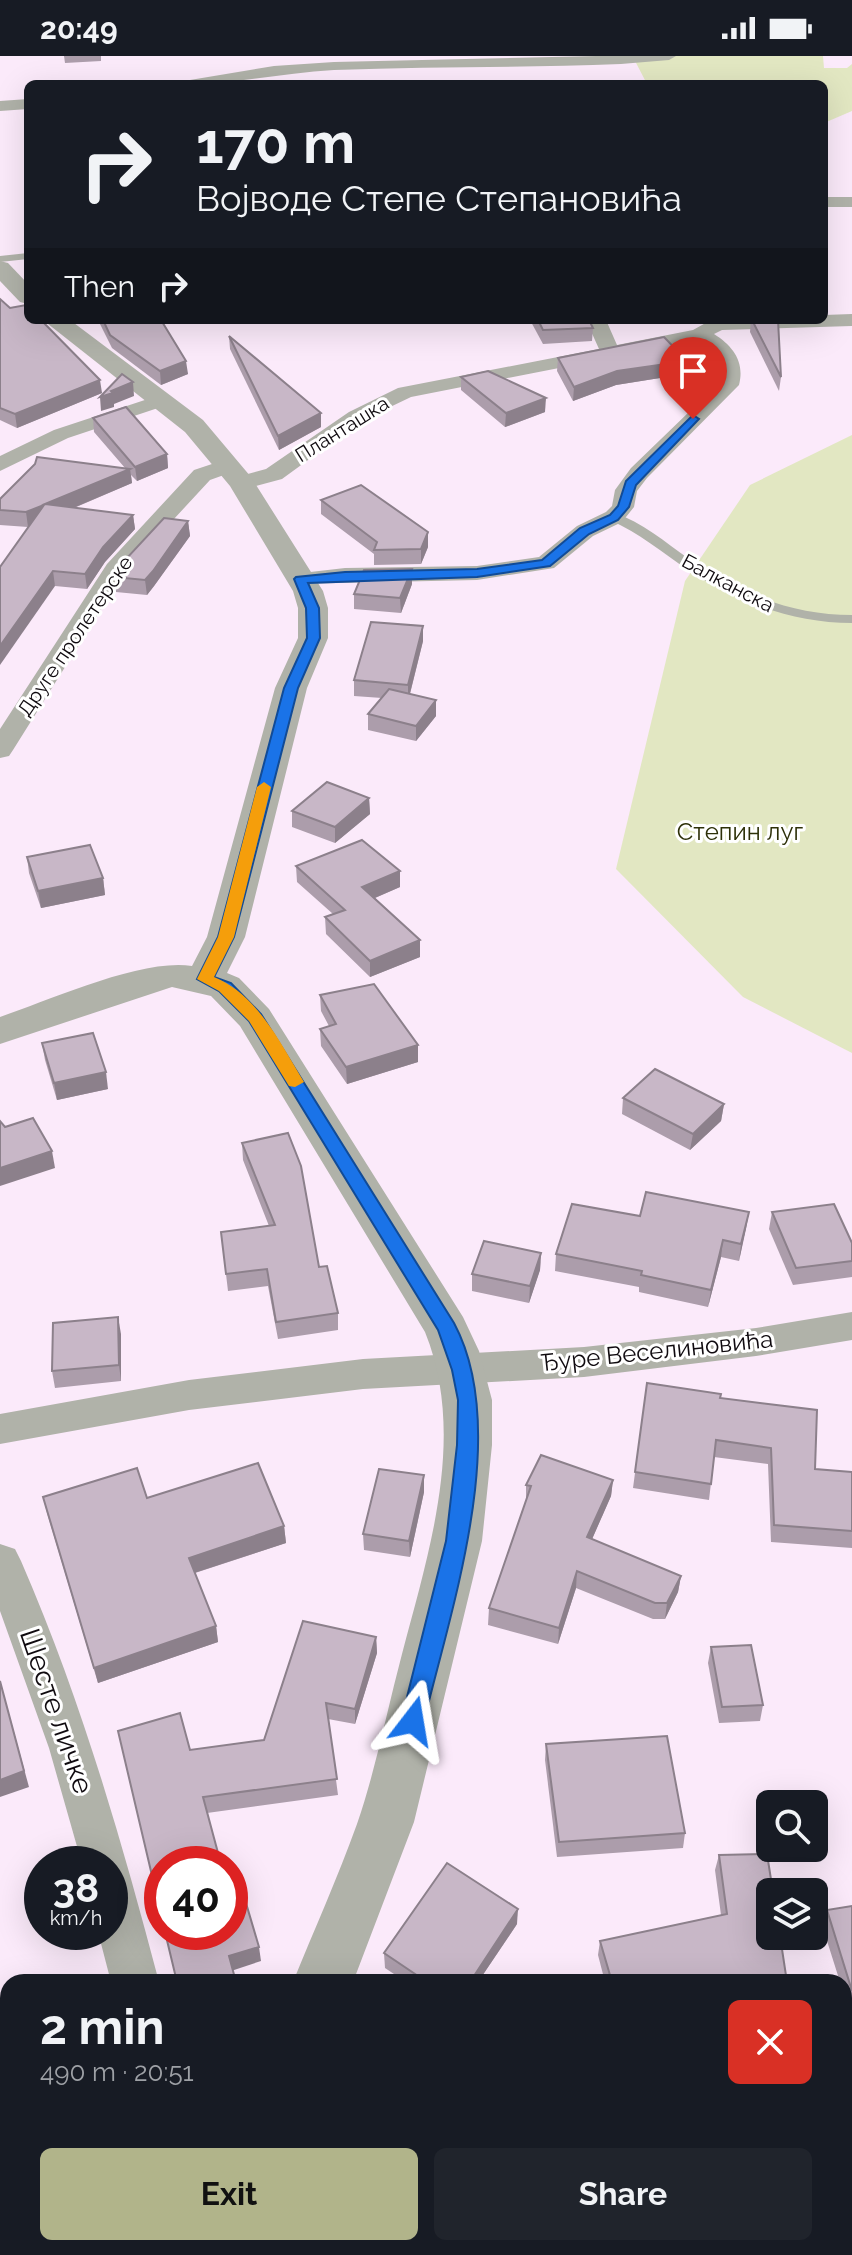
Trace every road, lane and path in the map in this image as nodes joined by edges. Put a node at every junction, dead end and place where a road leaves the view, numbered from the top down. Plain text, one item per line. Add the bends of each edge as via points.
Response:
1 (669, 56) edge
2 (213, 80) edge
3 (24, 104) edge
4 (0, 106) edge
5 (828, 202) edge
6 (852, 202) edge
7 (24, 256) edge
8 (0, 259) edge
9 (0, 268) edge
10 (24, 293) edge
11 (828, 320) edge
12 (852, 320) edge
13 (60, 324) edge
14 (598, 324) edge
15 (719, 324) edge
16 (699, 335) junction
17 (610, 352) junction
18 (163, 400) junction
19 (2, 460) edge
20 (234, 475) junction
21 (614, 517) junction
22 (301, 579) junction
23 (852, 619) edge
24 (0, 750) edge
25 (205, 979) junction
26 (0, 1031) edge
27 (852, 1326) edge
28 (462, 1370) junction
29 (0, 1429) edge
30 (0, 1561) edge
31 (100, 1846) edge
32 (127, 1950) edge
33 (133, 1974) edge
34 (326, 1974) edge

1 - 2 street via 323,67
3 - 4 street
5 - 6 street
7 - 8 lane
9 - 10 street
11 - 12 street
13 - 18 street
14 - 17 street
15 - 16 street, Планташка
16 - 17 street, Планташка
16 - 21 street via 720,345 730,361 729,385 639,473
17 - 20 street, Планташка via 405,392 356,416 274,474
18 - 19 street via 75,428
18 - 20 street via 194,426
20 - 22 street
20 - 24 street, Друге пролетерске via 202,475 115,569
21 - 22 street via 585,531 558,556 528,568
21 - 23 lane, Балканска via 703,574 774,609 805,618
22 - 25 street via 313,608 313,638 291,688 226,937
25 - 26 street via 161,976
25 - 28 street via 225,987 255,1018 447,1329
27 - 28 street, Ђуре Веселиновића via 662,1353
28 - 29 street, Ђуре Веселиновића via 363,1374 189,1395
28 - 34 street via 468,1445 457,1541 386,1822
30 - 31 street, Шесте личке via 82,1775
32 - 33 street

